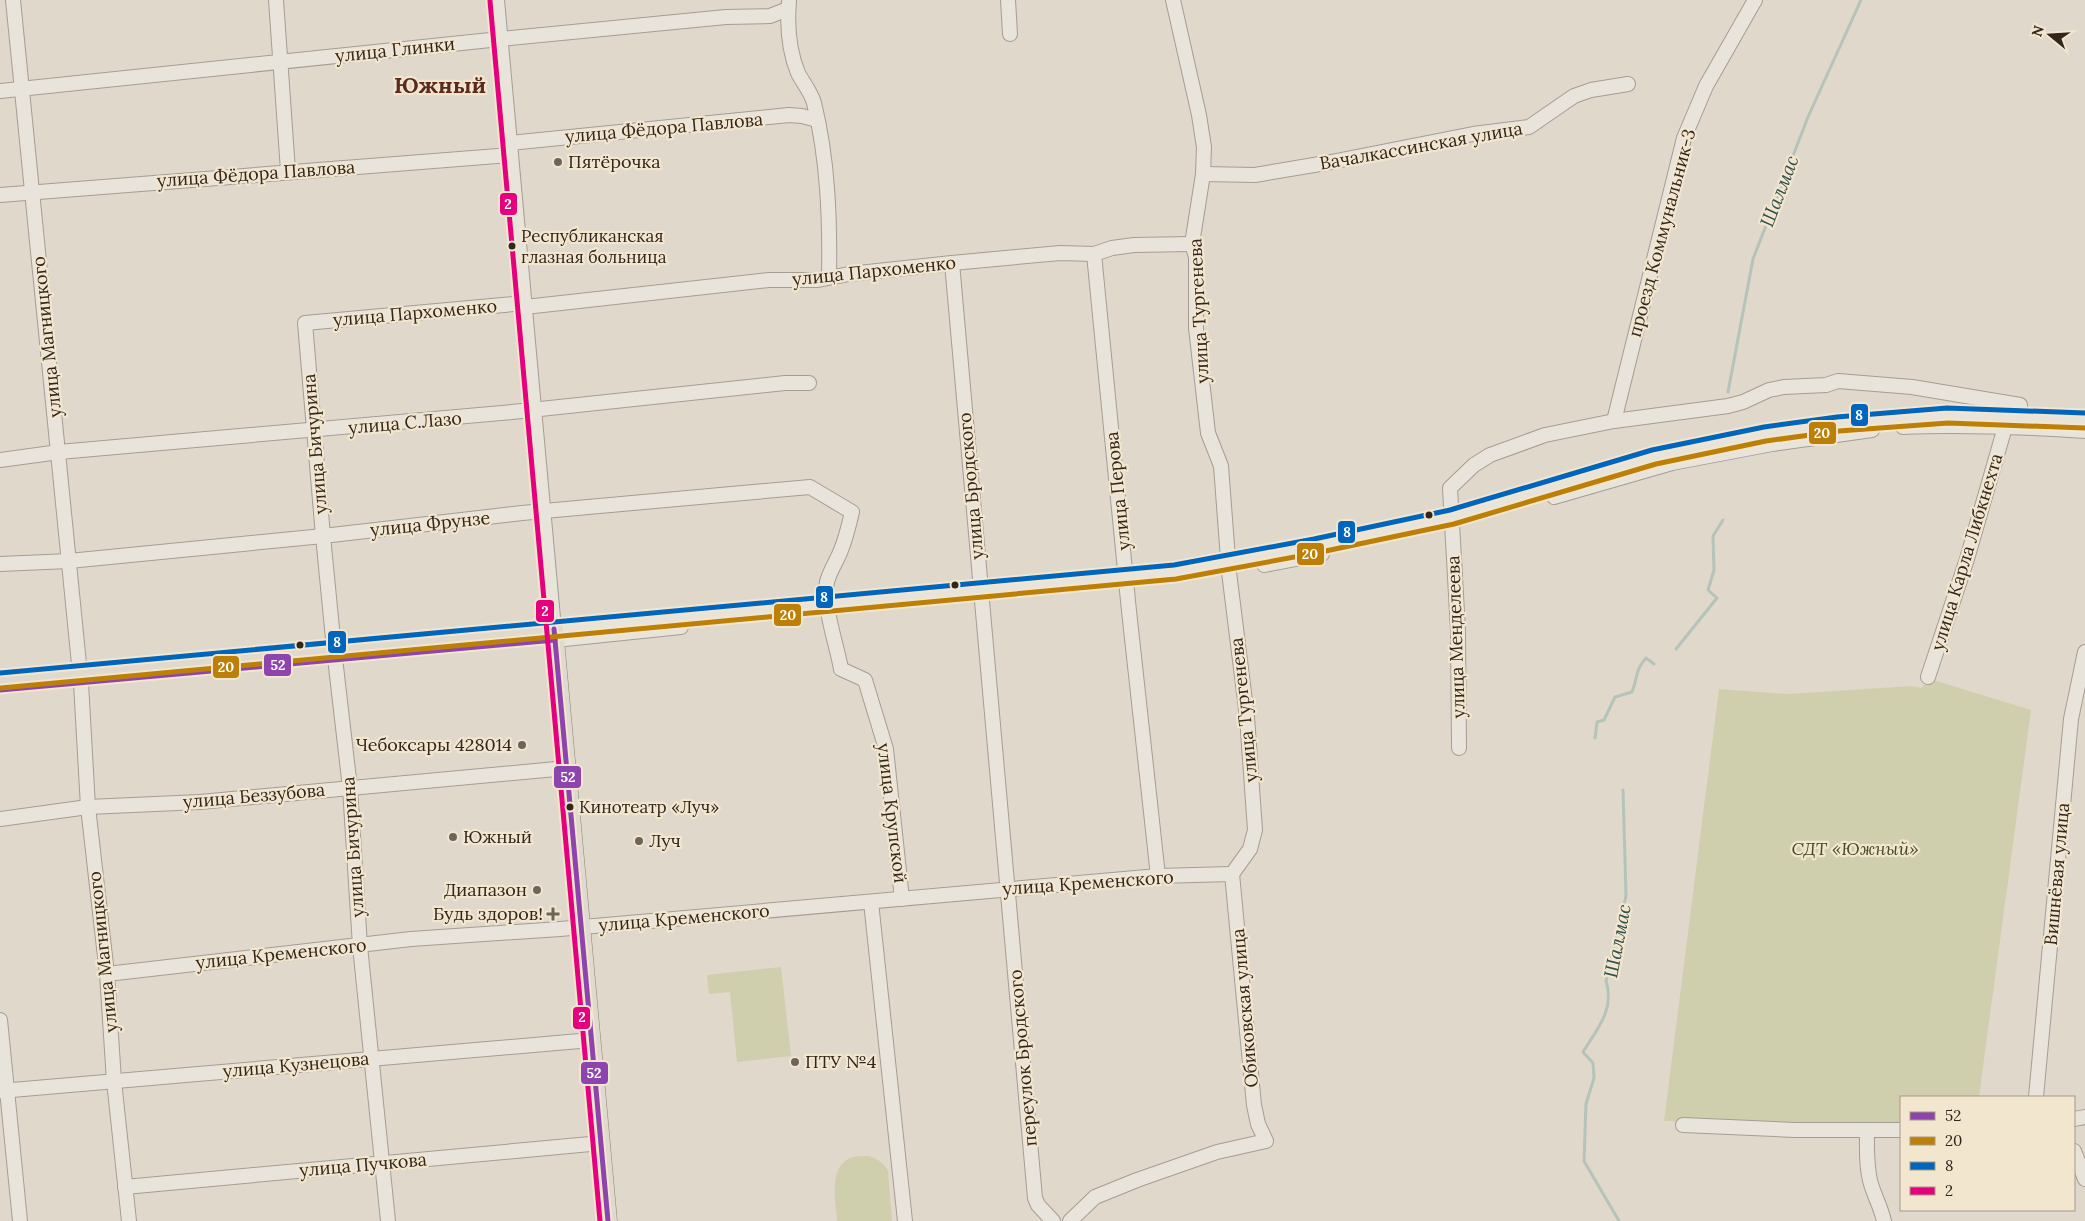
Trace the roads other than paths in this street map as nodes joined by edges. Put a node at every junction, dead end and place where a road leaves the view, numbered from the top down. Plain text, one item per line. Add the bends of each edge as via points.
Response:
1 (13, 0) edge
2 (276, 0) edge
3 (497, 0) edge
4 (1008, 0) edge
5 (1173, 0) edge
6 (1755, 0) edge
7 (789, 4) edge
8 (1010, 34) dead end
9 (500, 38) junction
10 (280, 62) junction
11 (1628, 84) dead end
12 (23, 89) junction
13 (0, 91) edge
14 (817, 120) junction
15 (510, 149) junction
16 (288, 171) junction
17 (1204, 174) junction
18 (31, 192) junction
19 (0, 195) edge
20 (1192, 244) junction
21 (1094, 254) junction
22 (952, 263) junction
23 (829, 277) junction
24 (525, 305) junction
25 (306, 323) joint
26 (809, 383) dead end
27 (534, 410) junction
28 (2014, 418) junction
29 (1614, 420) junction
30 (2085, 421) edge
31 (315, 431) junction
32 (2085, 431) edge
33 (59, 452) junction
34 (0, 460) edge
35 (544, 511) junction
36 (852, 512) joint
37 (1452, 521) junction
38 (323, 536) junction
39 (69, 561) junction
40 (0, 564) edge
41 (1228, 567) junction
42 (1126, 582) junction
43 (981, 594) junction
44 (829, 608) junction
45 (555, 634) junction
46 (2085, 652) edge
47 (335, 654) junction
48 (1928, 677) dead end
49 (81, 678) junction
50 (0, 681) edge
51 (0, 690) edge
52 (1459, 748) dead end
53 (567, 768) junction
54 (350, 788) junction
55 (88, 807) junction
56 (0, 819) edge
57 (1232, 874) junction
58 (1158, 876) junction
59 (1009, 888) junction
60 (902, 899) junction
61 (871, 902) junction
62 (581, 926) junction
63 (360, 946) junction
64 (107, 974) junction
65 (0, 1020) edge
66 (591, 1040) junction
67 (373, 1059) junction
68 (114, 1081) junction
69 (4, 1090) edge
70 (2036, 1096) edge
71 (1683, 1125) dead end
72 (1867, 1130) junction
73 (1900, 1130) edge
74 (601, 1143) junction
75 (2075, 1154) edge
76 (382, 1164) junction
77 (2085, 1179) edge
78 (126, 1187) junction
79 (20, 1221) edge
80 (129, 1221) edge
81 (388, 1221) edge
82 (608, 1221) edge
83 (905, 1221) edge
84 (1053, 1221) edge
85 (1070, 1221) edge
86 (1884, 1221) edge

1 - 12 street, улица Магницкого
2 - 10 street
3 - 9 street
4 - 8 street
5 - 17 street, улица Тургенева via 1199,115
6 - 29 street, проезд Коммунальник-3 via 1706,86 1684,138
7 - 9 street, улица Глинки via 770,16 726,17
7 - 14 street via 789,35 798,73 814,101
9 - 10 street, улица Глинки
9 - 15 street
10 - 12 street, улица Глинки
10 - 16 street
11 - 17 street, Вачалкассинская улица via 1574,96 1529,128 1473,134 1255,175
12 - 13 street, улица Глинки
12 - 18 street, улица Магницкого
14 - 15 street, улица Фёдора Павлова via 789,115
14 - 23 street via 826,163
15 - 16 street, улица Фёдора Павлова
15 - 24 street
16 - 18 street, улица Фёдора Павлова
17 - 20 street, улица Тургенева
18 - 19 street, улица Фёдора Павлова
18 - 33 street, улица Магницкого
20 - 21 street, улица Пархоменко via 1112,248
20 - 41 street, улица Тургенева via 1196,257 1196,328 1208,433 1221,466
21 - 22 street, улица Пархоменко via 1060,253
21 - 42 street, улица Перова
22 - 23 street, улица Пархоменко
22 - 43 street, улица Бродского
23 - 24 street, улица Пархоменко via 769,280
24 - 25 street, улица Пархоменко
24 - 27 street
25 - 31 street, улица Бичурина
26 - 27 street, улица С.Лазо
27 - 31 street, улица С.Лазо
27 - 35 street
28 - 29 street via 1912,386 1838,381 1769,390 1728,406
28 - 30 street
28 - 32 street
28 - 37 street via 1841,433 1762,446 1672,463
28 - 48 street, улица Карла Либкнехта
29 - 37 street, улица Менделеева via 1545,436 1490,455 1450,488
31 - 33 street, улица С.Лазо
31 - 38 street, улица Бичурина
33 - 34 street, улица С.Лазо
33 - 39 street, улица Магницкого
35 - 36 street, улица Фрунзе via 810,487
35 - 38 street, улица Фрунзе
35 - 45 street
36 - 44 street, улица Крупской via 841,551 827,581
37 - 41 street via 1339,551
37 - 52 street, улица Менделеева via 1458,630
38 - 39 street, улица Фрунзе
38 - 47 street, улица Бичурина
39 - 40 street, улица Фрунзе
39 - 49 street, улица Магницкого
41 - 42 street
41 - 57 street, улица Тургенева via 1247,717 1254,830 1250,849
42 - 43 street
42 - 58 street, улица Перова
43 - 44 street
43 - 59 street, улица Бродского
44 - 45 street
44 - 60 street, улица Крупской via 841,669 865,680 886,749
45 - 47 main road
45 - 53 main road
46 - 70 street, Вишнёвая улица via 2071,719
47 - 49 main road
47 - 54 street, улица Бичурина
49 - 50 main road
49 - 51 main road
49 - 55 street, улица Магницкого
53 - 54 street, улица Беззубова
53 - 62 main road
54 - 55 street, улица Беззубова via 200,802
54 - 63 street, улица Бичурина
55 - 56 street, улица Беззубова
55 - 64 street, улица Магницкого
57 - 58 street, улица Кременского
57 - 85 street, Обиковская улица via 1254,1105 1266,1141 1216,1152 1137,1180 1095,1198
58 - 59 street, улица Кременского
59 - 60 street, улица Кременского
59 - 84 street, переулок Бродского via 1035,1198
60 - 61 street, улица Кременского
61 - 62 street, улица Кременского
61 - 83 street, улица Крупской
62 - 63 street, улица Кременского
62 - 66 main road
63 - 64 street, улица Кременского
63 - 67 street, улица Бичурина
64 - 68 street, улица Магницкого
65 - 69 street
66 - 67 street, улица Кузнецова
66 - 74 main road
67 - 68 street, улица Кузнецова
67 - 76 street, улица Бичурина
68 - 69 street, улица Кузнецова
68 - 78 street, улица Магницкого
69 - 79 street
71 - 72 street
72 - 73 street
72 - 86 street via 1867,1167
74 - 76 street, улица Пучкова
74 - 82 main road
75 - 77 street
76 - 78 street, улица Пучкова
76 - 81 street, улица Бичурина
78 - 80 street, улица Магницкого

